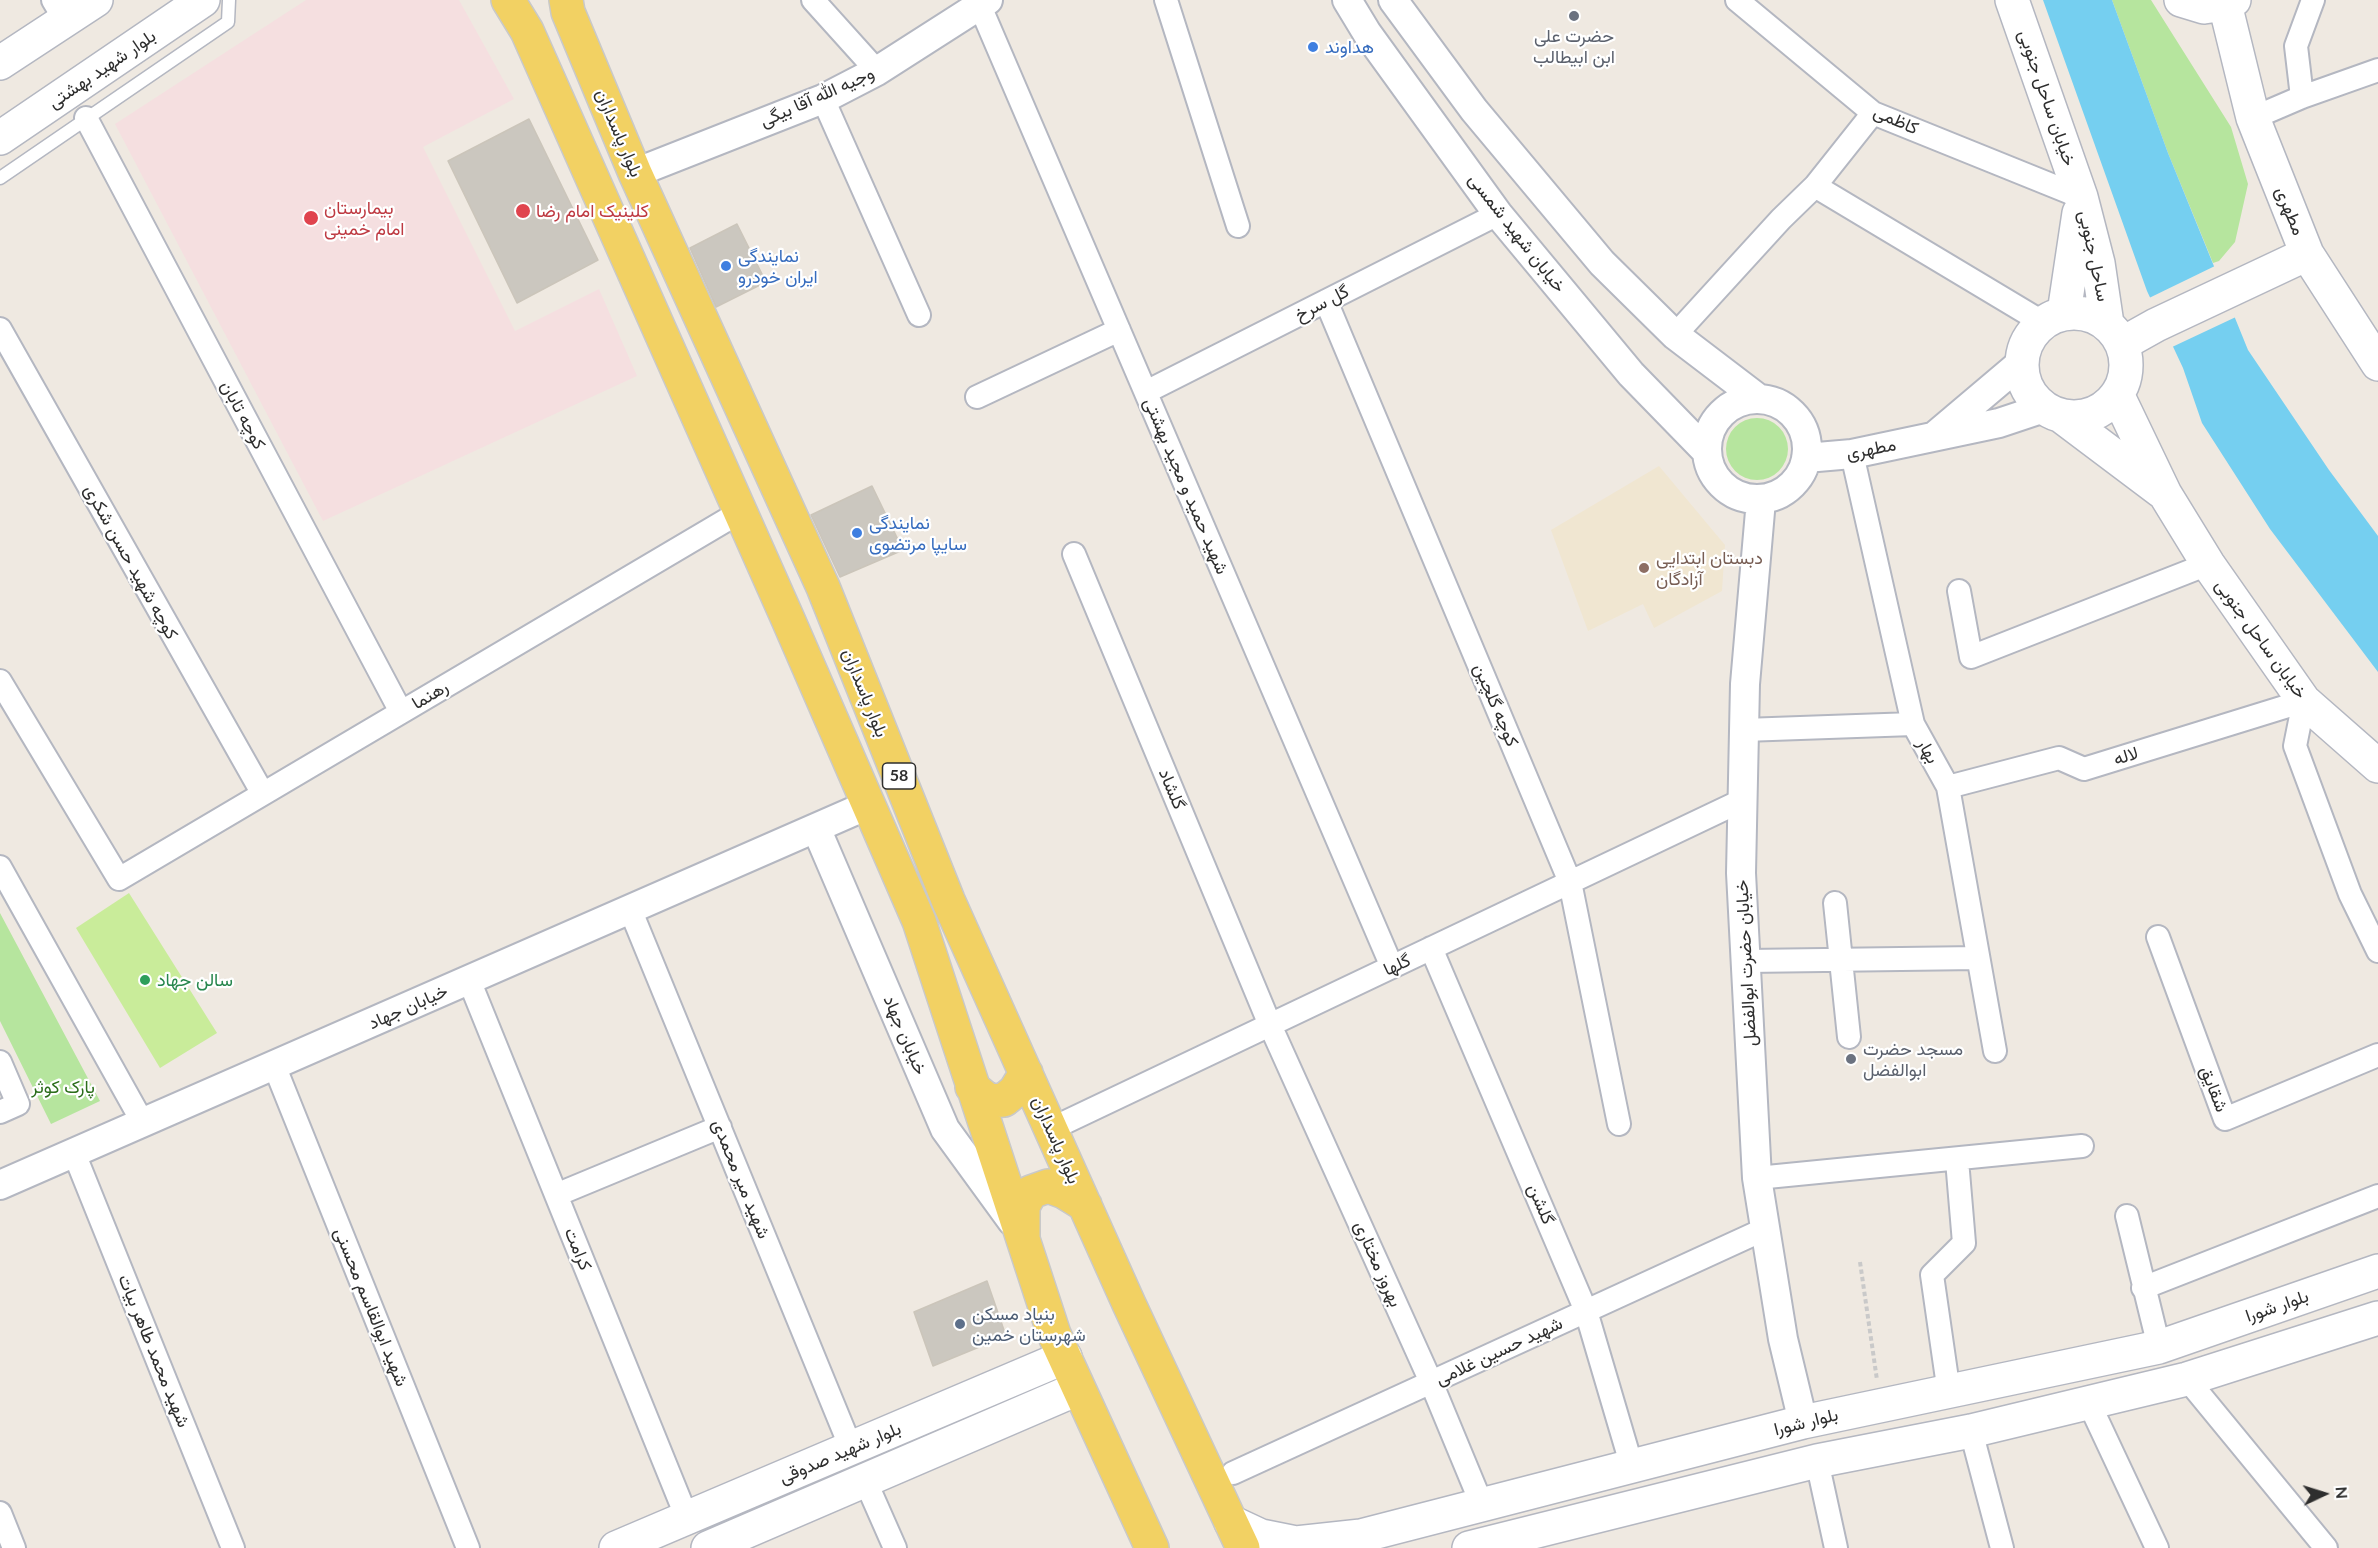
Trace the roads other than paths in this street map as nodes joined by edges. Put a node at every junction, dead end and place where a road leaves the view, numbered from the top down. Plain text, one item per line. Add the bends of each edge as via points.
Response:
1 (96, 0) edge
2 (203, 0) edge
3 (229, 0) edge
4 (508, 0) edge
5 (534, 0) edge
6 (813, 0) edge
7 (1166, 0) edge
8 (1347, 0) edge
9 (1737, 0) edge
10 (2012, 0) edge
11 (2181, 0) edge
12 (2313, 0) edge
13 (981, 2) edge
14 (1398, 2) edge
15 (2229, 2) edge
16 (563, 4) edge
17 (59, 10) edge
18 (527, 31) junction
19 (0, 63) edge
20 (2378, 70) edge
21 (877, 71) junction
22 (2302, 97) junction
23 (823, 99) junction
24 (1873, 112) junction
25 (86, 118) junction
26 (2253, 118) junction
27 (0, 138) edge
28 (636, 173) junction
29 (0, 177) edge
30 (1815, 186) junction
31 (2081, 197) junction
32 (1498, 214) junction
33 (1238, 226) dead end
34 (2307, 254) junction
35 (1326, 301) junction
36 (920, 315) dead end
37 (2053, 317) junction
38 (0, 329) edge
39 (1119, 330) junction
40 (2115, 334) junction
41 (1675, 335) junction
42 (2021, 363) junction
43 (2378, 364) edge
44 (1146, 392) junction
45 (2117, 394) junction
46 (977, 397) dead end
47 (1759, 399) junction
48 (2052, 412) junction
49 (1935, 435) junction
50 (1706, 451) junction
51 (1852, 454) junction
52 (1806, 458) junction
53 (2165, 494) junction
54 (1761, 500) junction
55 (740, 512) junction
56 (1074, 554) dead end
57 (2208, 564) junction
58 (1959, 591) dead end
59 (0, 681) edge
60 (2304, 701) junction
61 (401, 712) junction
62 (1913, 724) junction
63 (1744, 730) junction
64 (2378, 766) edge
65 (1948, 787) junction
66 (262, 794) junction
67 (1743, 800) junction
68 (868, 805) junction
69 (816, 828) junction
70 (0, 867) edge
71 (1570, 882) junction
72 (1835, 903) dead end
73 (630, 909) junction
74 (2158, 937) dead end
75 (1431, 948) junction
76 (2378, 951) edge
77 (1978, 958) junction
78 (1841, 959) junction
79 (1747, 961) junction
80 (1392, 967) junction
81 (469, 980) junction
82 (1270, 1025) junction
83 (1849, 1037) dead end
84 (1995, 1051) dead end
85 (2378, 1055) edge
86 (0, 1062) edge
87 (274, 1065) junction
88 (1026, 1073) junction
89 (972, 1087) junction
90 (0, 1112) edge
91 (143, 1123) junction
92 (1619, 1124) dead end
93 (720, 1127) junction
94 (1051, 1129) junction
95 (2082, 1146) dead end
96 (74, 1153) junction
97 (1957, 1160) junction
98 (1757, 1178) junction
99 (0, 1185) edge
100 (556, 1195) junction
101 (2378, 1196) edge
102 (1085, 1205) junction
103 (2127, 1216) dead end
104 (1765, 1229) junction
105 (1020, 1237) junction
106 (2378, 1271) edge
107 (2143, 1288) junction
108 (1587, 1311) junction
109 (2375, 1326) edge
110 (2159, 1347) junction
111 (1065, 1357) junction
112 (2187, 1379) junction
113 (1431, 1382) junction
114 (1077, 1389) junction
115 (1949, 1393) junction
116 (2089, 1403) junction
117 (1803, 1422) junction
118 (1971, 1431) junction
119 (851, 1448) junction
120 (1817, 1461) junction
121 (1632, 1467) junction
122 (1233, 1473) dead end
123 (866, 1480) junction
124 (1482, 1505) junction
125 (0, 1513) edge
126 (687, 1518) junction
127 (1237, 1535) edge
128 (1357, 1542) edge
129 (14, 1548) edge
130 (233, 1548) edge
131 (468, 1548) edge
132 (616, 1548) edge
133 (708, 1548) edge
134 (895, 1548) edge
135 (1152, 1548) edge
136 (1469, 1548) edge
137 (1836, 1548) edge
138 (2002, 1548) edge
139 (2157, 1548) edge
140 (2326, 1548) edge

1 - 17 main road
2 - 27 main road, بلوار شهید بهشتی
3 - 25 lane via 228,22
4 - 18 main road, 58
5 - 18 main road via 526,14
6 - 21 street
7 - 33 street
8 - 32 street, خیابان شهید شمسی
9 - 24 street, کاظمی
10 - 31 main road, خیابان ساحل جنوبی
11 - 15 main road via 2204,7
12 - 22 street via 2296,46
13 - 21 street, وجیه الله آقا بیگی
13 - 39 street, شهید حمید و مجید بهشتی
14 - 41 street via 1474,110 1602,263
15 - 26 main road, مطهری
16 - 28 main road, بلوار پاسداران / 58
17 - 19 main road
18 - 55 main road, 58
20 - 22 street
21 - 23 street, وجیه الله آقا بیگی
22 - 26 street
23 - 28 street, وجیه الله آقا بیگی
23 - 36 street
24 - 30 street
24 - 31 street, کاظمی
25 - 29 lane
25 - 61 street, کوچه تابان
26 - 34 main road, مطهری
28 - 88 main road, بلوار پاسداران / 58 via 823,587 948,900
30 - 37 street
30 - 41 street
31 - 37 main road, ساحل جنوبی
31 - 40 main road, ساحل جنوبی
32 - 35 street, گل سرخ
32 - 50 street, خیابان شهید شمسی via 1631,374
34 - 40 main road, مطهری via 2156,325
34 - 43 main road
35 - 44 street, گل سرخ
35 - 71 street, کوچه گلچین
37 - 40 main road via 2079,312 2094,316
37 - 42 main road via 2027,340
38 - 66 street, کوچه شهید حسن شکری
39 - 44 street, شهید حمید و مجید بهشتی
39 - 46 street
40 - 45 main road via 2126,371
41 - 47 street
42 - 48 main road via 2027,389
42 - 49 street, مطهری
44 - 80 street, شهید حمید و مجید بهشتی
45 - 48 main road via 2098,411 2073,417
45 - 53 main road
47 - 50 street via 1727,408 1708,435
47 - 52 street via 1775,402 1795,418 1806,441
48 - 49 street, مطهری
48 - 53 main road
49 - 51 street, مطهری
50 - 54 street via 1718,481 1730,492
51 - 52 street, مطهری
51 - 62 street, بهار
52 - 54 street via 1791,487
53 - 57 main road, خیابان ساحل جنوبی
54 - 63 street, خیابان حضرت ابوالفضل
55 - 61 street, رهنما
55 - 68 main road, 58
56 - 82 street, گلشاد
57 - 58 street via 1971,657
57 - 60 main road, خیابان ساحل جنوبی
59 - 66 street, رهنما via 119,879
60 - 64 main road, خیابان ساحل جنوبی
60 - 65 street, لاله via 2084,769 2059,758
60 - 76 street via 2295,746 2350,894
61 - 66 street, رهنما
62 - 63 street
62 - 65 street, بهار
63 - 67 street, خیابان حضرت ابوالفضل
65 - 77 street, بهار
67 - 71 street, گلها
67 - 79 street, خیابان حضرت ابوالفضل
68 - 69 street, خیابان جهاد
68 - 89 main road, 58 via 919,921
69 - 73 street, خیابان جهاد
69 - 105 street, خیابان جهاد via 945,1130
70 - 91 street
71 - 75 street, گلها
71 - 92 street, کوچه گلچین
72 - 78 street
73 - 81 street, خیابان جهاد
73 - 93 street, شهید میر محمدی
74 - 85 street, شقایق via 2225,1119
75 - 80 street, گلها
75 - 108 street, گلشن
77 - 78 street
77 - 84 street, بهار
78 - 79 street
78 - 83 street
79 - 98 street, خیابان حضرت ابوالفضل
80 - 82 street, گلها
81 - 87 street, خیابان جهاد
81 - 100 street, کرامت
82 - 94 street, گلها
82 - 113 street, بهروز مختاری
86 - 90 street via 18,1104
87 - 91 street, خیابان جهاد
87 - 131 street, شهید ابوالقاسم محسنی
88 - 89 main road via 1004,1100 989,1101
88 - 94 main road, بلوار پاسداران / 58
89 - 105 main road, 58
91 - 96 street, خیابان جهاد
93 - 100 street
93 - 119 street, شهید میر محمدی
94 - 102 main road, بلوار پاسداران / 58
95 - 97 street
96 - 99 street, خیابان جهاد
96 - 130 street, شهید محمد طاهر بیات
97 - 98 street
97 - 115 street via 1964,1243 1932,1275
98 - 104 street, خیابان حضرت ابوالفضل
100 - 126 street, کرامت
101 - 107 street
102 - 105 main road via 1048,1186 1031,1192 1023,1206
102 - 127 main road, بلوار پاسداران / 58
103 - 107 street
104 - 108 street, شهید حسین غلامی
104 - 117 street, خیابان حضرت ابوالفضل
105 - 111 main road, 58
106 - 110 main road, بلوار شورا
107 - 110 street
108 - 113 street, شهید حسین غلامی
108 - 121 street, گلشن
109 - 112 main road
110 - 115 main road, بلوار شورا
111 - 114 main road, 58
111 - 119 main road, بلوار شهید صدوقی
112 - 116 main road
112 - 140 street
113 - 122 street, شهید حسین غلامی
113 - 124 street, بهروز مختاری
114 - 123 main road, بلوار شهید صدوقی
114 - 135 main road, 58
115 - 117 main road, بلوار شورا
116 - 118 main road
116 - 139 street
117 - 121 main road, بلوار شورا
118 - 120 main road
118 - 138 street
119 - 126 main road, بلوار شهید صدوقی
120 - 136 main road
120 - 137 street
121 - 124 main road, بلوار شورا
123 - 133 main road, بلوار شهید صدوقی
123 - 134 street
124 - 128 main road, بلوار شورا
125 - 129 street
126 - 132 main road, بلوار شهید صدوقی
127 - 128 main road, بلوار شورا via 1296,1544

